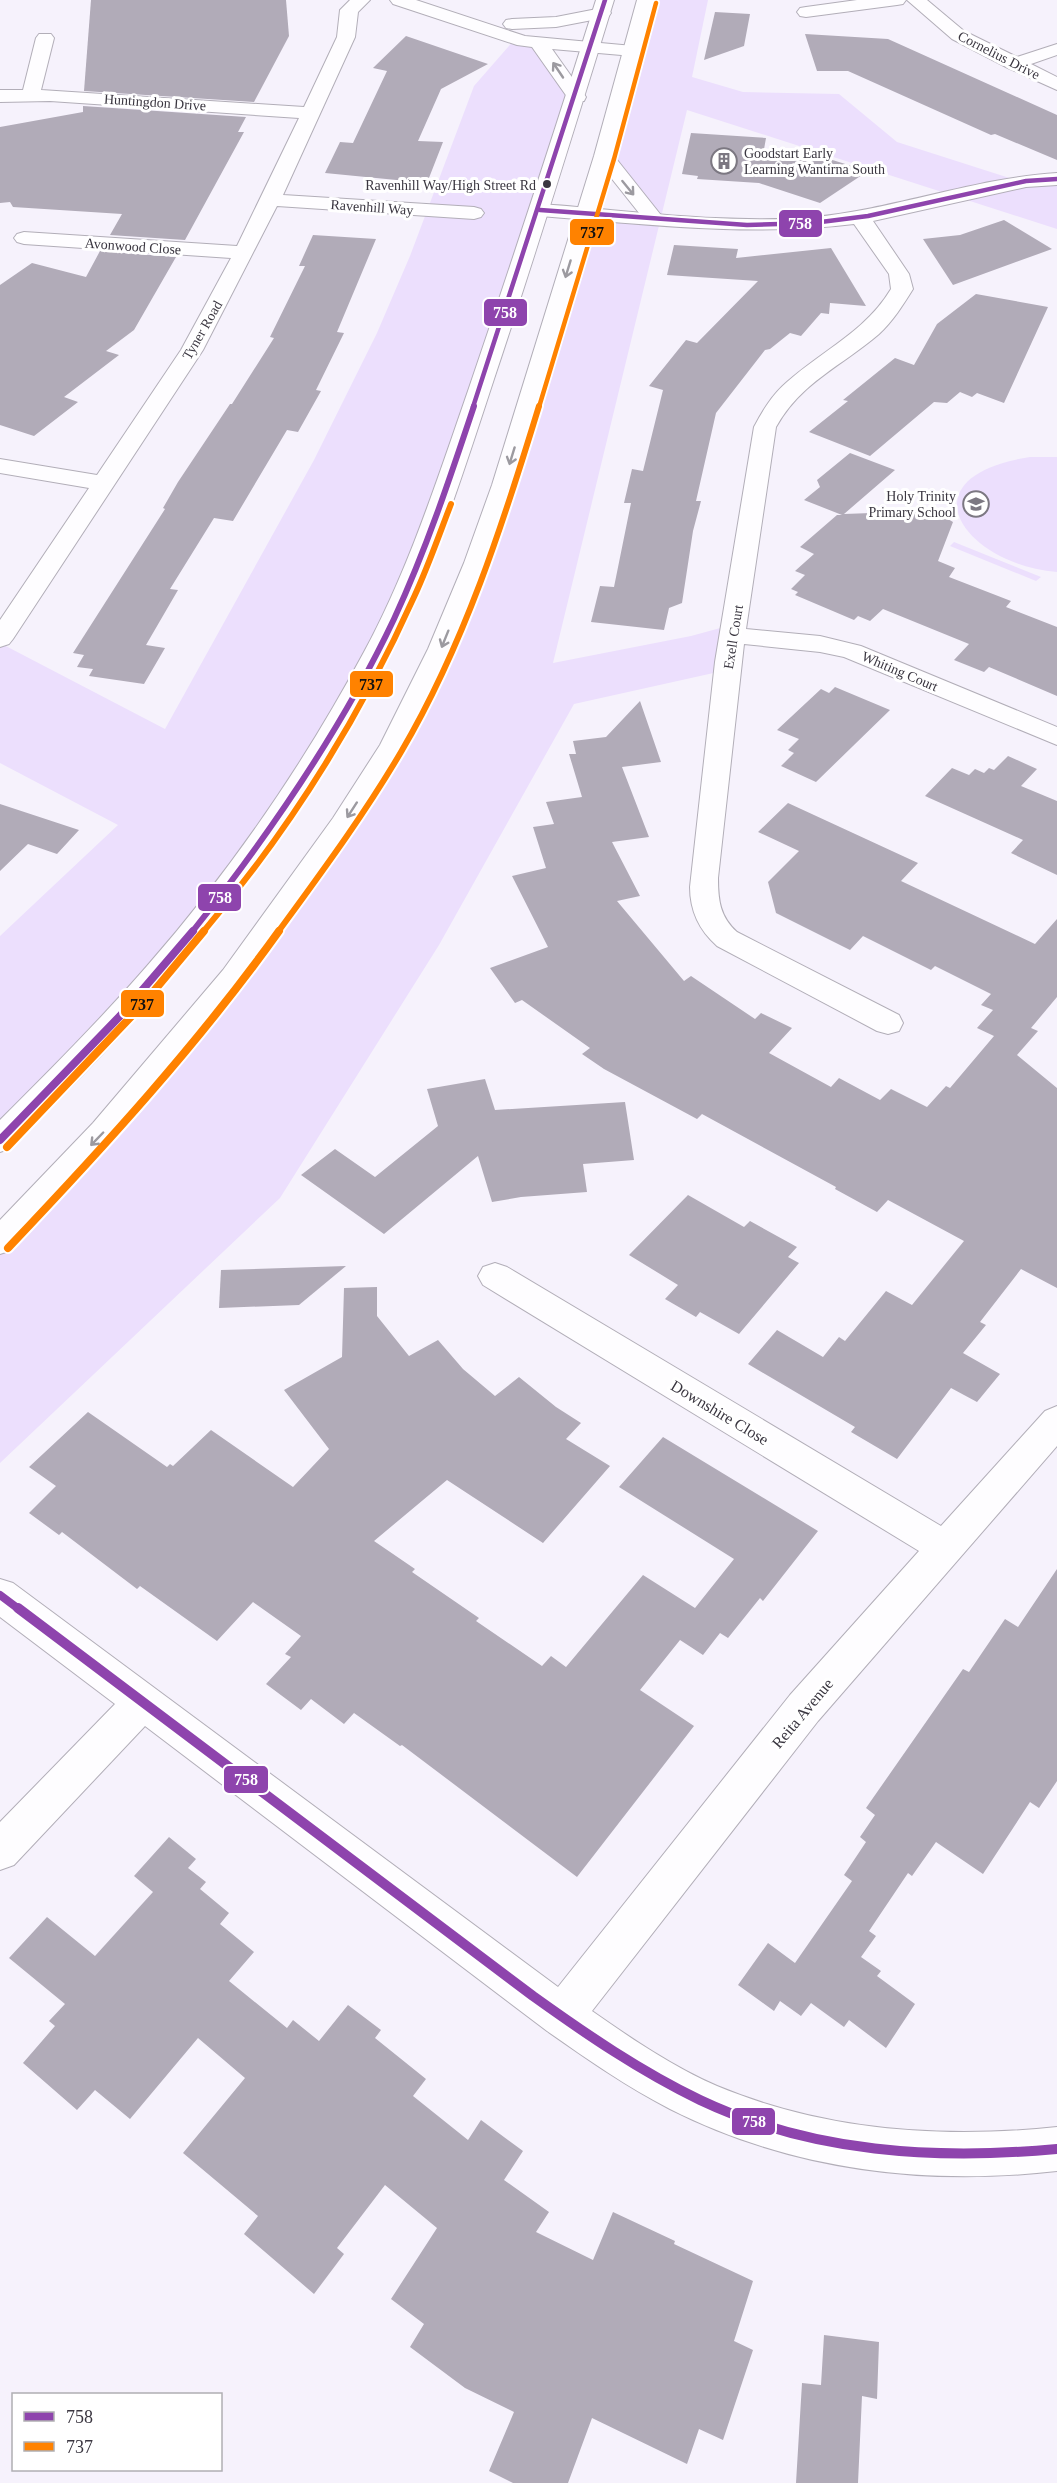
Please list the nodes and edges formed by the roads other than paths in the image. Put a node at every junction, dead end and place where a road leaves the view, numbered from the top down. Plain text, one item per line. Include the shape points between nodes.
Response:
1 (361, 0) edge
2 (399, 0) edge
3 (646, 0) edge
4 (897, 0) edge
5 (916, 0) edge
6 (604, 7) edge
7 (806, 12) dead end
8 (471, 24) junction
9 (494, 32) junction
10 (45, 38) dead end
11 (593, 43) junction
12 (539, 44) junction
13 (634, 45) junction
14 (1057, 49) edge
15 (1014, 64) junction
16 (1057, 84) edge
17 (32, 94) junction
18 (0, 96) edge
19 (577, 97) junction
20 (310, 113) junction
21 (604, 156) junction
22 (1057, 179) edge
23 (270, 200) junction
24 (540, 210) junction
25 (474, 213) dead end
26 (585, 213) junction
27 (860, 217) junction
28 (654, 219) junction
29 (24, 238) dead end
30 (242, 253) junction
31 (0, 466) edge
32 (103, 483) junction
33 (734, 635) junction
34 (0, 639) edge
35 (1057, 737) edge
36 (888, 1023) dead end
37 (0, 1140) edge
38 (0, 1240) edge
39 (495, 1276) dead end
40 (1057, 1421) edge
41 (944, 1547) junction
42 (0, 1595) edge
43 (142, 1702) junction
44 (0, 1851) edge
45 (562, 2016) junction
46 (1057, 2149) edge

1 - 20 street, Tyner Road via 350,10 346,37
2 - 8 street
3 - 13 street
4 - 7 street
5 - 15 street, Cornelius Drive via 958,35
6 - 8 street via 556,22
6 - 11 street
8 - 9 street
9 - 11 street
9 - 12 street
10 - 17 street
11 - 12 street
11 - 13 street
11 - 19 street
19 -> 12 street
13 - 21 street
14 - 15 street
15 - 16 street, Cornelius Drive
17 - 18 street, Huntingdon Drive
17 - 20 street, Huntingdon Drive
19 - 24 street
20 - 23 street, Tyner Road
21 - 26 street
21 -> 28 street
22 - 27 street via 1026,181
23 - 25 street, Ravenhill Way
23 - 30 street, Tyner Road
24 - 26 street
24 - 37 street via 417,568 349,703 305,778 213,906 92,1047
26 - 28 street
26 -> 38 street via 504,485 476,563 441,649 393,745 343,824 233,977 104,1131
27 - 28 street via 770,225
27 - 33 street, Exell Court via 899,274 902,289 876,324 787,393 770,413
29 - 30 street, Avonwood Close
30 - 32 street, Tyner Road via 192,350
31 - 32 street
32 - 34 street, Tyner Road
33 - 35 street, Whiting Court via 852,651
33 - 36 street, Exell Court via 704,878 704,900 710,921 716,931 740,948
39 - 41 street, Downshire Close
40 - 41 street, Reita Avenue
41 - 45 street, Reita Avenue via 790,1726
42 - 43 street
43 - 44 street
43 - 45 street
45 - 46 street via 616,2054 706,2103 811,2138 881,2152 940,2155 1010,2156

